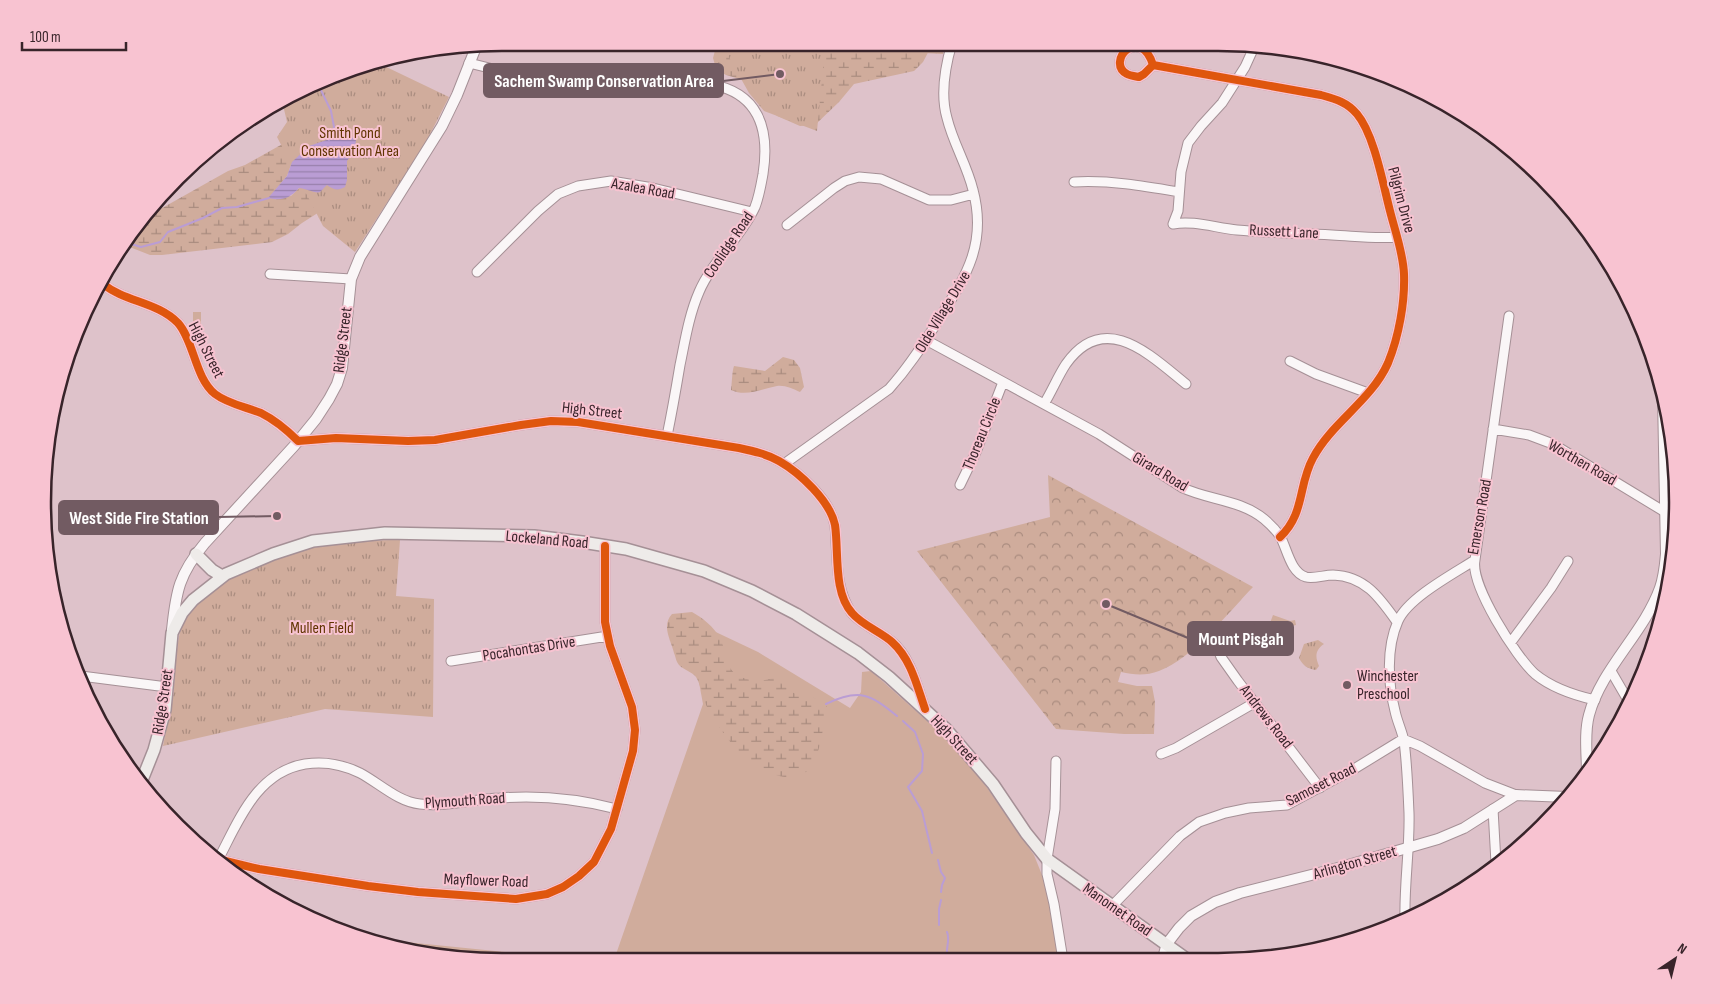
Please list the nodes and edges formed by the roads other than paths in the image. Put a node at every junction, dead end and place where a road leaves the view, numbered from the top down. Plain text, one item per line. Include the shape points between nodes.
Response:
1 (951, 51) edge
2 (474, 52) edge
3 (1252, 52) edge
4 (470, 63) junction
5 (1153, 65) dead end
6 (1236, 80) junction
7 (1074, 182) dead end
8 (1180, 192) junction
9 (974, 194) junction
10 (752, 212) junction
11 (787, 225) dead end
12 (1397, 237) junction
13 (477, 272) dead end
14 (270, 274) dead end
15 (351, 279) junction
16 (107, 287) edge
17 (1509, 316) dead end
18 (926, 340) junction
19 (1290, 361) dead end
20 (1003, 382) junction
21 (1186, 384) dead end
22 (1368, 393) junction
23 (1044, 404) junction
24 (1493, 429) junction
25 (1664, 435) edge
26 (668, 436) junction
27 (298, 441) junction
28 (784, 464) junction
29 (960, 485) dead end
30 (1665, 512) junction
31 (1280, 537) junction
32 (605, 546) junction
33 (1666, 552) edge
34 (196, 554) junction
35 (1665, 558) edge
36 (1474, 560) junction
37 (1568, 561) dead end
38 (222, 576) junction
39 (1398, 622) junction
40 (172, 633) junction
41 (608, 636) junction
42 (1511, 642) junction
43 (1216, 644) dead end
44 (450, 661) dead end
45 (1611, 671) junction
46 (87, 677) edge
47 (167, 687) junction
48 (1625, 694) edge
49 (1594, 700) junction
50 (1254, 703) junction
51 (925, 709) junction
52 (1404, 739) junction
53 (1161, 754) dead end
54 (1587, 760) edge
55 (1056, 761) dead end
56 (144, 775) edge
57 (1320, 788) junction
58 (1516, 796) junction
59 (1559, 797) edge
60 (616, 809) junction
61 (1493, 809) junction
62 (1407, 848) junction
63 (222, 855) edge
64 (1496, 857) edge
65 (1047, 859) junction
66 (230, 861) edge
67 (1112, 906) junction
68 (1405, 911) edge
69 (1166, 945) junction
70 (1062, 953) edge
71 (1164, 953) edge
72 (1178, 953) edge

1 - 9 street, Olde Village Drive via 943,97 947,119
2 - 4 street, Ridge Street
3 - 6 street
4 - 10 street, Coolidge Road via 549,80 599,83 645,79 712,84 740,95 762,124 766,140 761,186
4 - 15 street, Ridge Street via 442,126 364,249
5 - 6 street, Pilgrim Drive
6 - 8 street via 1222,103 1188,144
6 - 12 street, Pilgrim Drive via 1336,99 1357,114 1370,138
7 - 8 street via 1115,182
8 - 12 street, Russett Lane via 1173,224 1286,234
9 - 11 street via 951,200 929,200 881,179 859,177 834,188
9 - 18 street, Olde Village Drive via 978,226 970,267
10 - 13 street, Azalea Road via 611,181 578,186 558,194 538,211
10 - 26 street, Coolidge Road via 699,292 686,334
12 - 22 street, Pilgrim Drive via 1404,273 1402,305 1389,361
14 - 15 street
15 - 27 street, Ridge Street via 343,361 337,384
16 - 27 street, High Street via 161,311 176,322 207,385 217,396 263,414
17 - 24 street, Emerson Road
18 - 20 street, Girard Road
18 - 28 street, Olde Village Drive via 889,388
19 - 22 street
20 - 23 street, Girard Road
20 - 29 street, Thoreau Circle
21 - 23 street via 1133,344 1114,339 1097,341 1071,358
22 - 31 street, Pilgrim Drive via 1316,452 1296,515
23 - 31 street, Girard Road via 1099,434 1182,488 1254,512
24 - 30 street, Worthen Road via 1529,435 1553,444
24 - 36 street, Emerson Road
25 - 30 street
26 - 27 street, High Street via 551,421 435,440 336,438
26 - 28 street, High Street via 760,452
27 - 34 street, Ridge Street
28 - 51 street, High Street via 826,505 834,524 843,597 852,614 892,642 902,654 912,671
30 - 33 street
31 - 39 street, Girard Road via 1299,572 1306,576 1334,575 1360,582 1370,588
32 - 38 main road, Lockeland Road via 534,536 385,533 313,541
32 - 41 street, Mayflower Road via 605,622
32 - 51 main road, Lockeland Road via 704,571 752,591 858,652
34 - 38 main road
34 - 40 street, Ridge Street via 176,593
35 - 45 street via 1660,588 1652,606
36 - 39 street, Emerson Road via 1412,603
36 - 42 street via 1477,578 1492,615
37 - 42 street
38 - 40 main road, Lockeland Road via 193,600
39 - 52 street, Emerson Road via 1390,657 1390,687
40 - 47 main road, Ridge Street
41 - 44 street, Pocahontas Drive
41 - 60 street, Mayflower Road via 627,688 634,719 633,751
42 - 49 street via 1536,674 1557,688
43 - 50 street, Andrews Road via 1221,657
45 - 48 street
45 - 49 street
46 - 47 street
47 - 56 main road, Ridge Street via 165,710
49 - 54 street via 1587,727
50 - 53 street
50 - 57 street, Andrews Road
51 - 65 main road, High Street via 993,784
52 - 57 street, Samoset Road
52 - 58 street
52 - 62 street, Emerson Road via 1409,816
55 - 65 street via 1055,809
57 - 67 street, Samoset Road via 1287,805 1249,808 1199,822 1180,836
58 - 59 street
58 - 61 street, Arlington Street
60 - 63 street, Plymouth Road via 550,798 420,804 337,764 317,762 279,772 264,784 253,797
60 - 66 street, Mayflower Road via 612,829 594,862 563,888 533,897 516,899 418,892 276,872
61 - 62 street, Arlington Street via 1464,828
61 - 64 street
62 - 68 street, Emerson Road
62 - 69 street, Arlington Street via 1215,902 1191,916
65 - 67 main road, Manomet Road
65 - 70 street
67 - 69 main road, Manomet Road
69 - 71 street, Arlington Street
69 - 72 main road, Manomet Road

